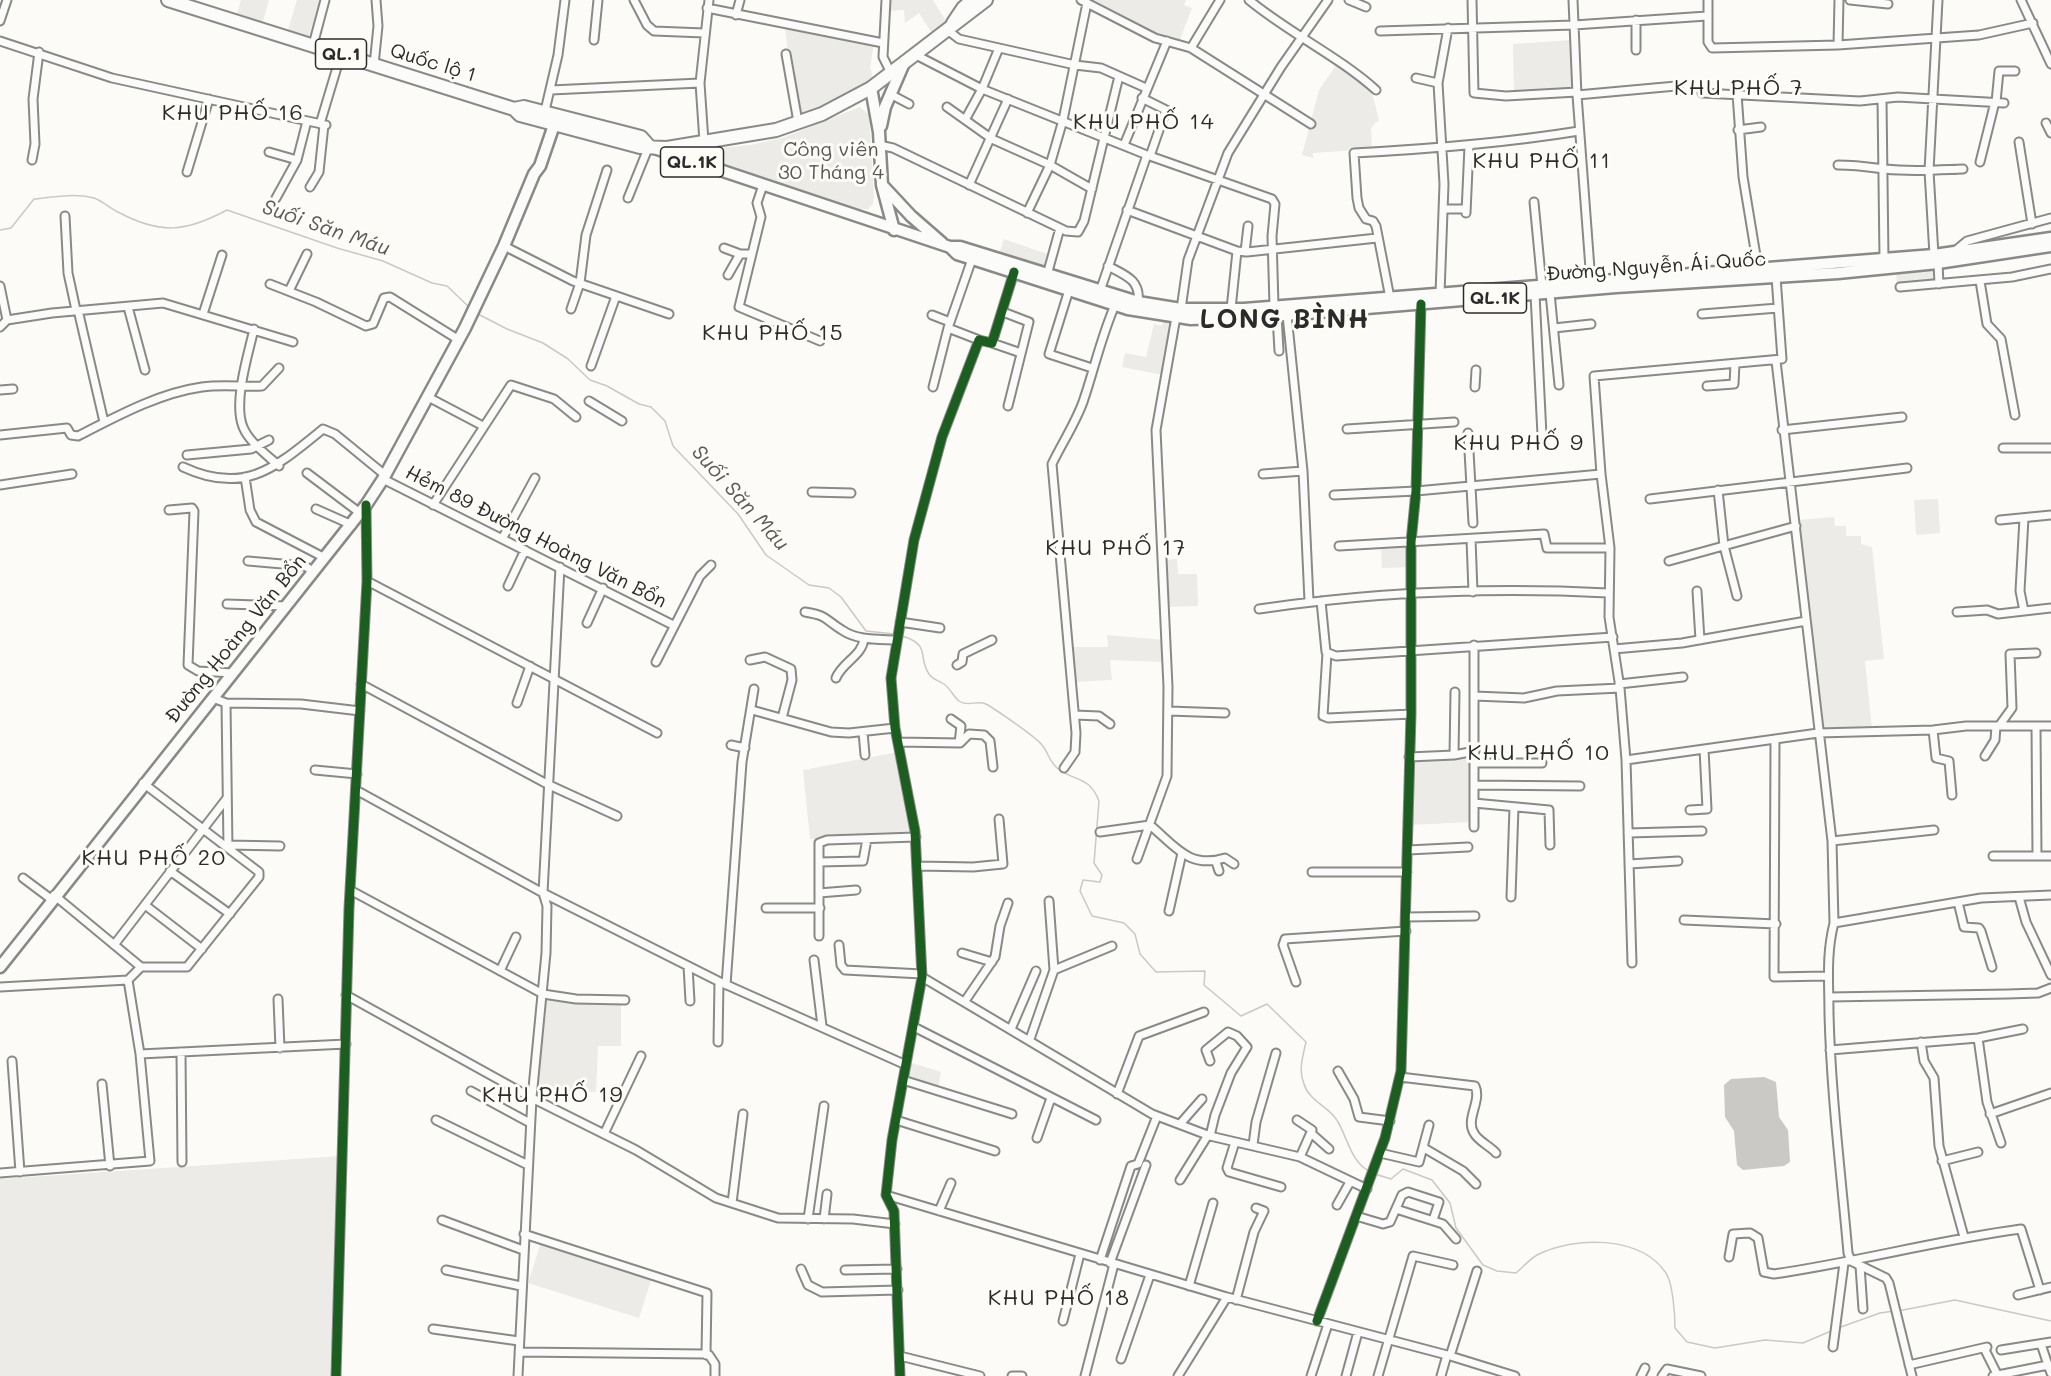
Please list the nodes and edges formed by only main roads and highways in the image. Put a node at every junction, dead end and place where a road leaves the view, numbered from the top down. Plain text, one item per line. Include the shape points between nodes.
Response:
1 (168, 0) edge
2 (972, 0) edge
3 (986, 0) edge
4 (950, 27) junction
5 (904, 63) junction
6 (871, 88) junction
7 (550, 119) junction
8 (879, 132) junction
9 (709, 141) junction
10 (649, 146) junction
11 (704, 166) junction
12 (882, 185) junction
13 (894, 230) junction
14 (2051, 238) edge
15 (947, 246) junction
16 (2051, 246) edge
17 (1936, 259) junction
18 (1776, 272) junction
19 (1542, 291) junction
20 (1281, 311) junction
21 (1179, 313) junction
22 (0, 967) edge

1 - 7 highway, Quốc lộ 1 / QL.1 via 514,109 524,107
2 - 4 highway, QL.1
3 - 4 highway, QL.1
4 - 5 highway, QL.1
5 - 6 highway, QL.1
5 - 8 main road
6 - 8 main road
6 - 9 highway, QL.1 via 798,123
7 - 10 highway, Quốc lộ 1 / QL.1 via 641,137
7 - 22 main road, Đường Hoàng Văn Bổn via 540,166 504,246 459,340 384,477 351,525
8 - 12 main road
9 - 10 highway, QL.1 via 667,148
9 - 11 main road
10 - 11 main road, QL.1K
11 - 13 main road, Đường Nguyễn Ái Quốc / QL.1K
12 - 13 main road
12 - 15 main road, QL.1K
13 - 15 main road, Đường Nguyễn Ái Quốc / QL.1K
14 - 17 main road, Đường Nguyễn Ái Quốc / QL.1K
15 - 21 main road, Đường Nguyễn Ái Quốc / QL.1K
15 - 21 main road, Đường Nguyễn Ái Quốc / QL.1K via 957,254 1115,305
16 - 17 main road, Đường Nguyễn Ái Quốc / QL.1K
17 - 18 main road, Đường Nguyễn Ái Quốc / QL.1K
17 - 18 main road, Đường Nguyễn Ái Quốc / QL.1K via 1884,259
18 - 19 main road, Đường Nguyễn Ái Quốc / QL.1K
18 - 19 main road, Đường Nguyễn Ái Quốc / QL.1K via 1758,268 1591,282
19 - 20 main road, Đường Nguyễn Ái Quốc / QL.1K via 1421,304
19 - 20 main road, Đường Nguyễn Ái Quốc / QL.1K via 1440,294
20 - 21 main road, Đường Nguyễn Ái Quốc / QL.1K
20 - 21 main road, Đường Nguyễn Ái Quốc / QL.1K

